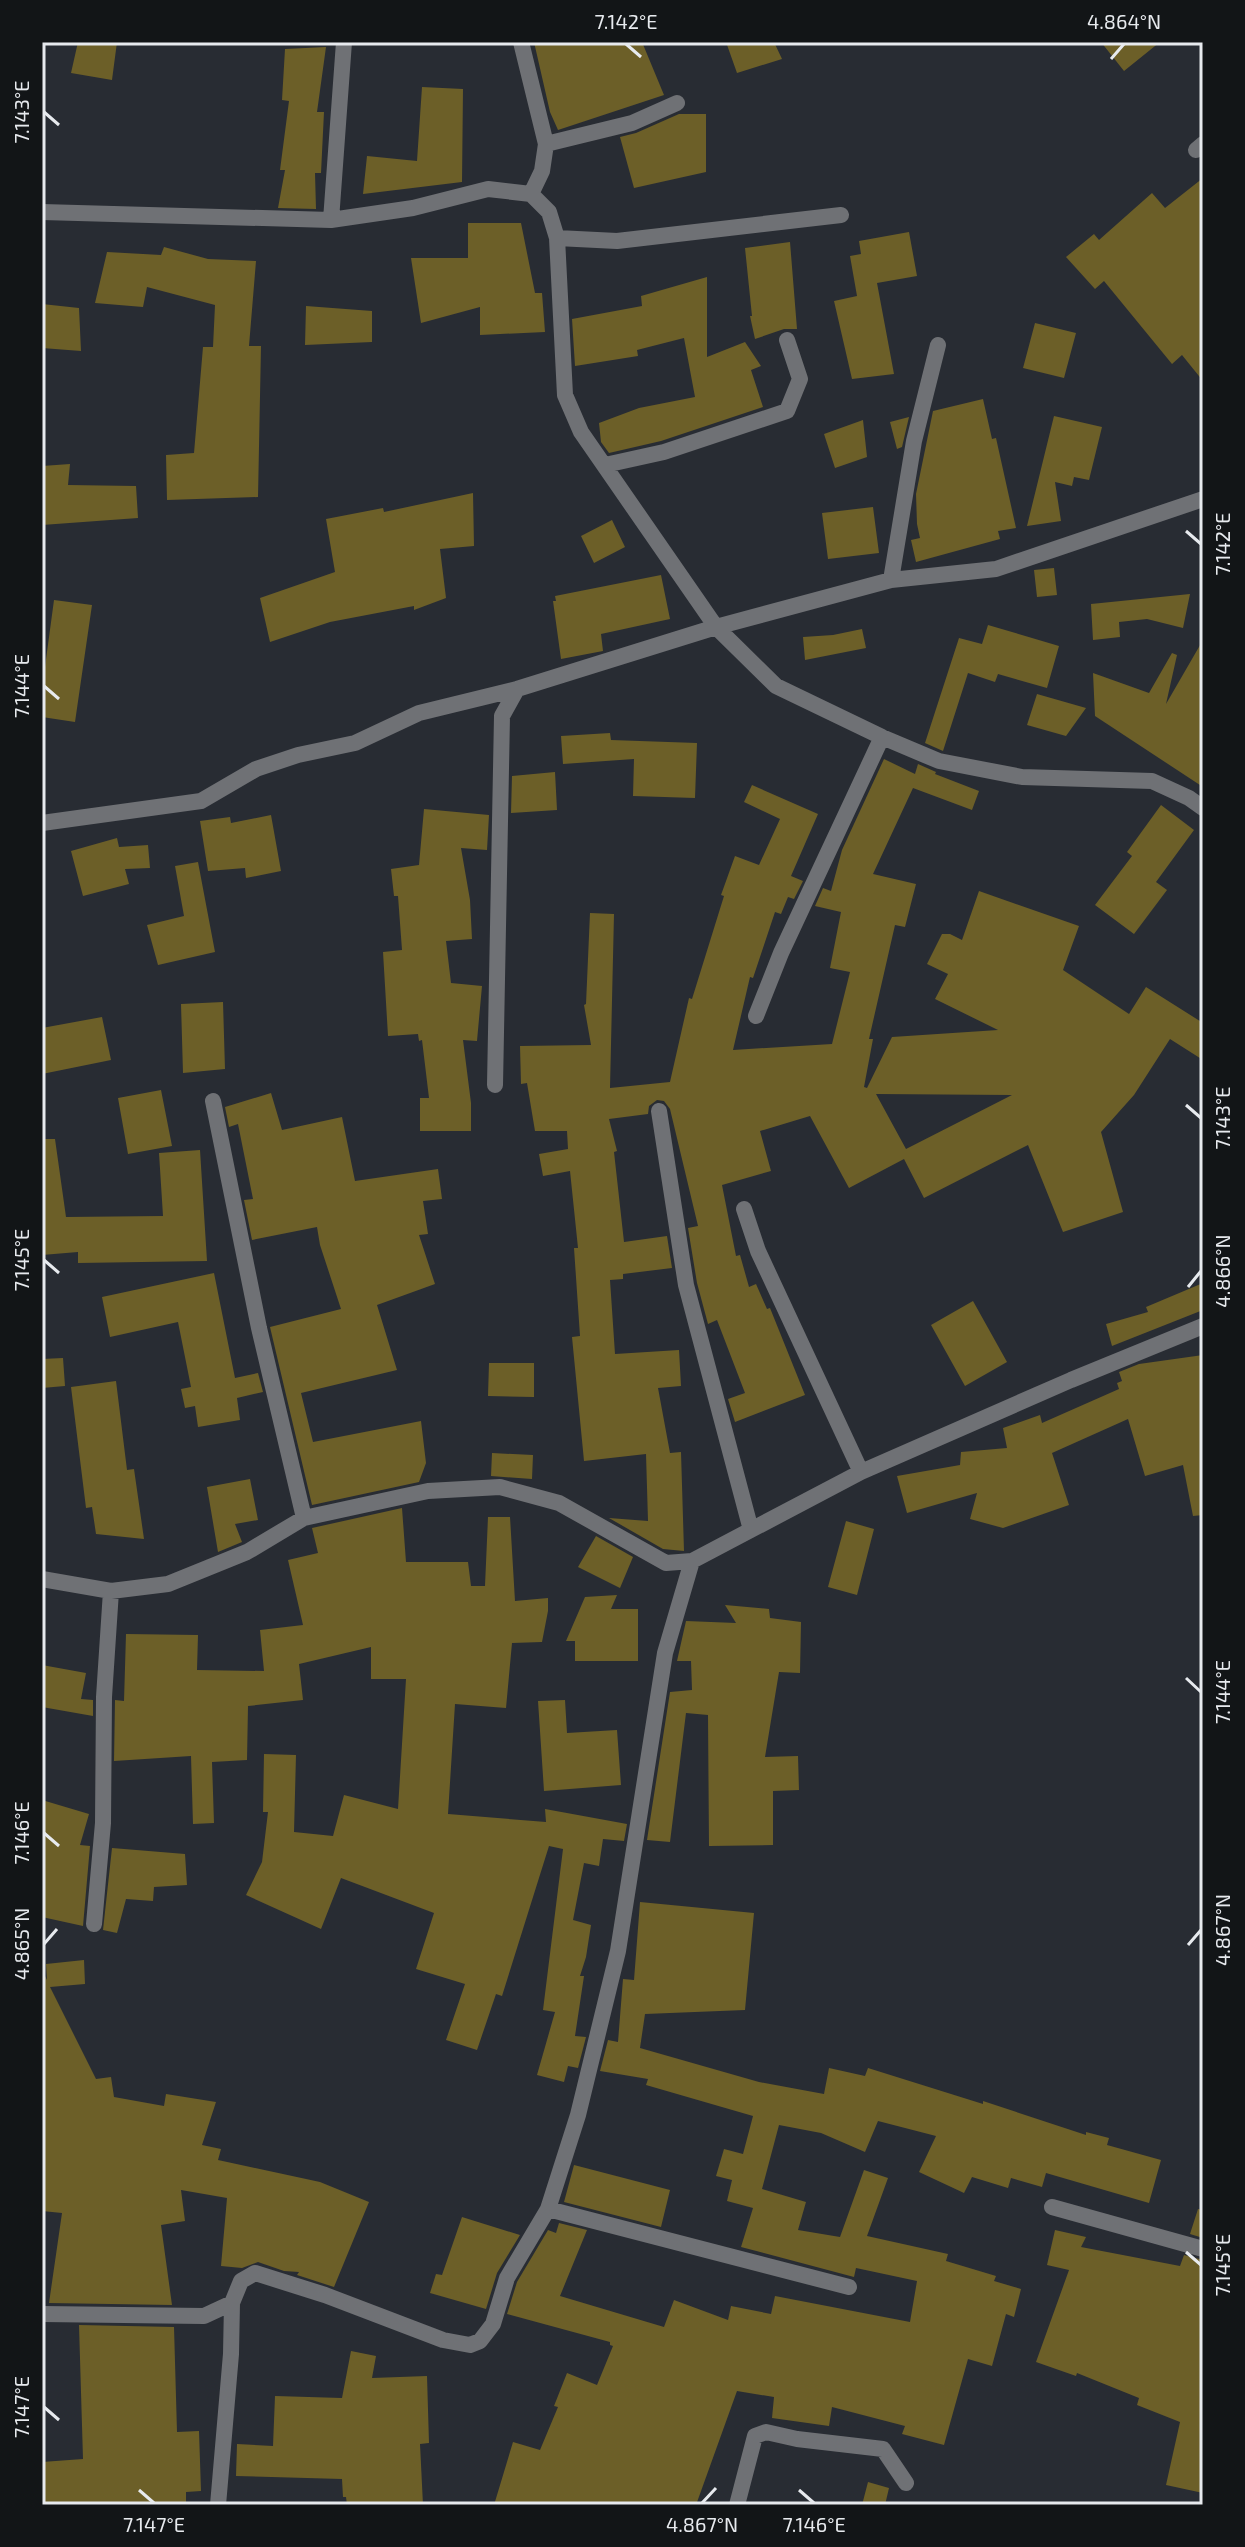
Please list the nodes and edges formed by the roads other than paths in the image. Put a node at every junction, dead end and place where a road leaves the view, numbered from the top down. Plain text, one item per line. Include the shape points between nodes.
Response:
1 (344, 42) edge
2 (521, 42) edge
3 (677, 103) dead end
4 (546, 144) junction
5 (531, 194) junction
6 (42, 212) edge
7 (841, 215) dead end
8 (331, 220) junction
9 (557, 238) junction
10 (787, 340) dead end
11 (938, 345) dead end
12 (605, 465) junction
13 (1203, 499) edge
14 (891, 580) junction
15 (716, 627) junction
16 (517, 689) junction
17 (882, 737) junction
18 (1203, 808) edge
19 (42, 823) edge
20 (756, 1016) dead end
21 (495, 1085) dead end
22 (213, 1101) dead end
23 (659, 1111) dead end
24 (744, 1209) dead end
25 (1203, 1326) edge
26 (861, 1472) junction
27 (304, 1518) junction
28 (751, 1530) junction
29 (692, 1561) junction
30 (42, 1579) edge
31 (111, 1591) junction
32 (94, 1924) dead end
33 (1052, 2207) dead end
34 (548, 2209) junction
35 (1203, 2249) edge
36 (849, 2287) dead end
37 (232, 2303) junction
38 (42, 2314) edge
39 (906, 2483) dead end
40 (218, 2505) edge
41 (737, 2505) edge

1 - 8 street
2 - 4 street
3 - 4 street via 632,123
4 - 5 street
5 - 8 street via 488,189 413,208
5 - 9 street via 549,212
6 - 8 street
7 - 9 street via 617,241
9 - 12 street via 565,395 581,432
10 - 12 street via 800,379 787,411 664,452
11 - 14 street via 914,441
12 - 15 street
13 - 14 street via 996,569
14 - 15 street
15 - 16 street
15 - 17 street via 776,686
16 - 19 street via 419,713 355,743 256,769 201,801
16 - 21 street via 502,716
17 - 18 street via 939,761 1022,777 1152,781
17 - 20 street
22 - 27 street
23 - 28 street via 686,1285
24 - 26 street via 758,1251
25 - 26 street
26 - 28 street
27 - 29 street via 428,1491 500,1487 559,1503 666,1563
27 - 31 street via 247,1552 168,1584
28 - 29 street
29 - 34 street via 665,1653 611,1981
30 - 31 street
31 - 32 street
33 - 35 street
34 - 36 street
34 - 37 street via 507,2278 493,2324 470,2345 255,2273 241,2281
37 - 38 street via 204,2316
37 - 40 street
39 - 41 street via 883,2449 766,2432 755,2436

